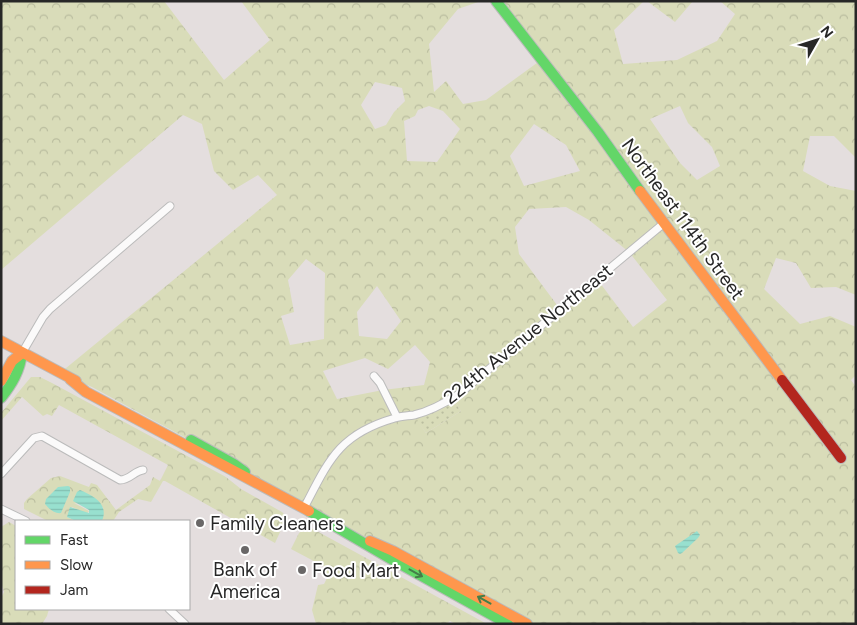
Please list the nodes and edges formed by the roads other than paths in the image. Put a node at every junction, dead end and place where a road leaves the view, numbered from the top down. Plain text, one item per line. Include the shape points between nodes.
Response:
1 (496, 1) edge
2 (170, 206) dead end
3 (663, 224) junction
4 (1, 341) edge
5 (22, 352) junction
6 (374, 376) dead end
7 (1, 381) edge
8 (1, 398) edge
9 (397, 417) junction
10 (841, 458) dead end
11 (143, 470) dead end
12 (1, 474) edge
13 (304, 508) junction
14 (1, 509) edge
15 (24, 520) edge
16 (344, 530) junction
17 (170, 610) edge
18 (185, 624) edge
19 (508, 624) edge
20 (527, 624) edge

1 - 3 main road, Northeast 114th Street via 598,132
2 - 5 street via 50,309
3 - 9 street, 224th Avenue Northeast via 459,394 430,410
3 - 10 main road, Northeast 114th Street
4 - 5 main road
5 - 7 main road via 12,361
5 - 8 main road via 21,366
5 - 13 main road via 70,379 86,392
6 - 9 street
9 - 13 street, 224th Avenue Northeast via 362,432 338,449
11 - 12 street via 120,480 42,436 34,438
13 - 16 main road
14 - 15 street
16 -> 19 main road via 390,560
20 -> 16 main road via 393,550
17 - 18 street

